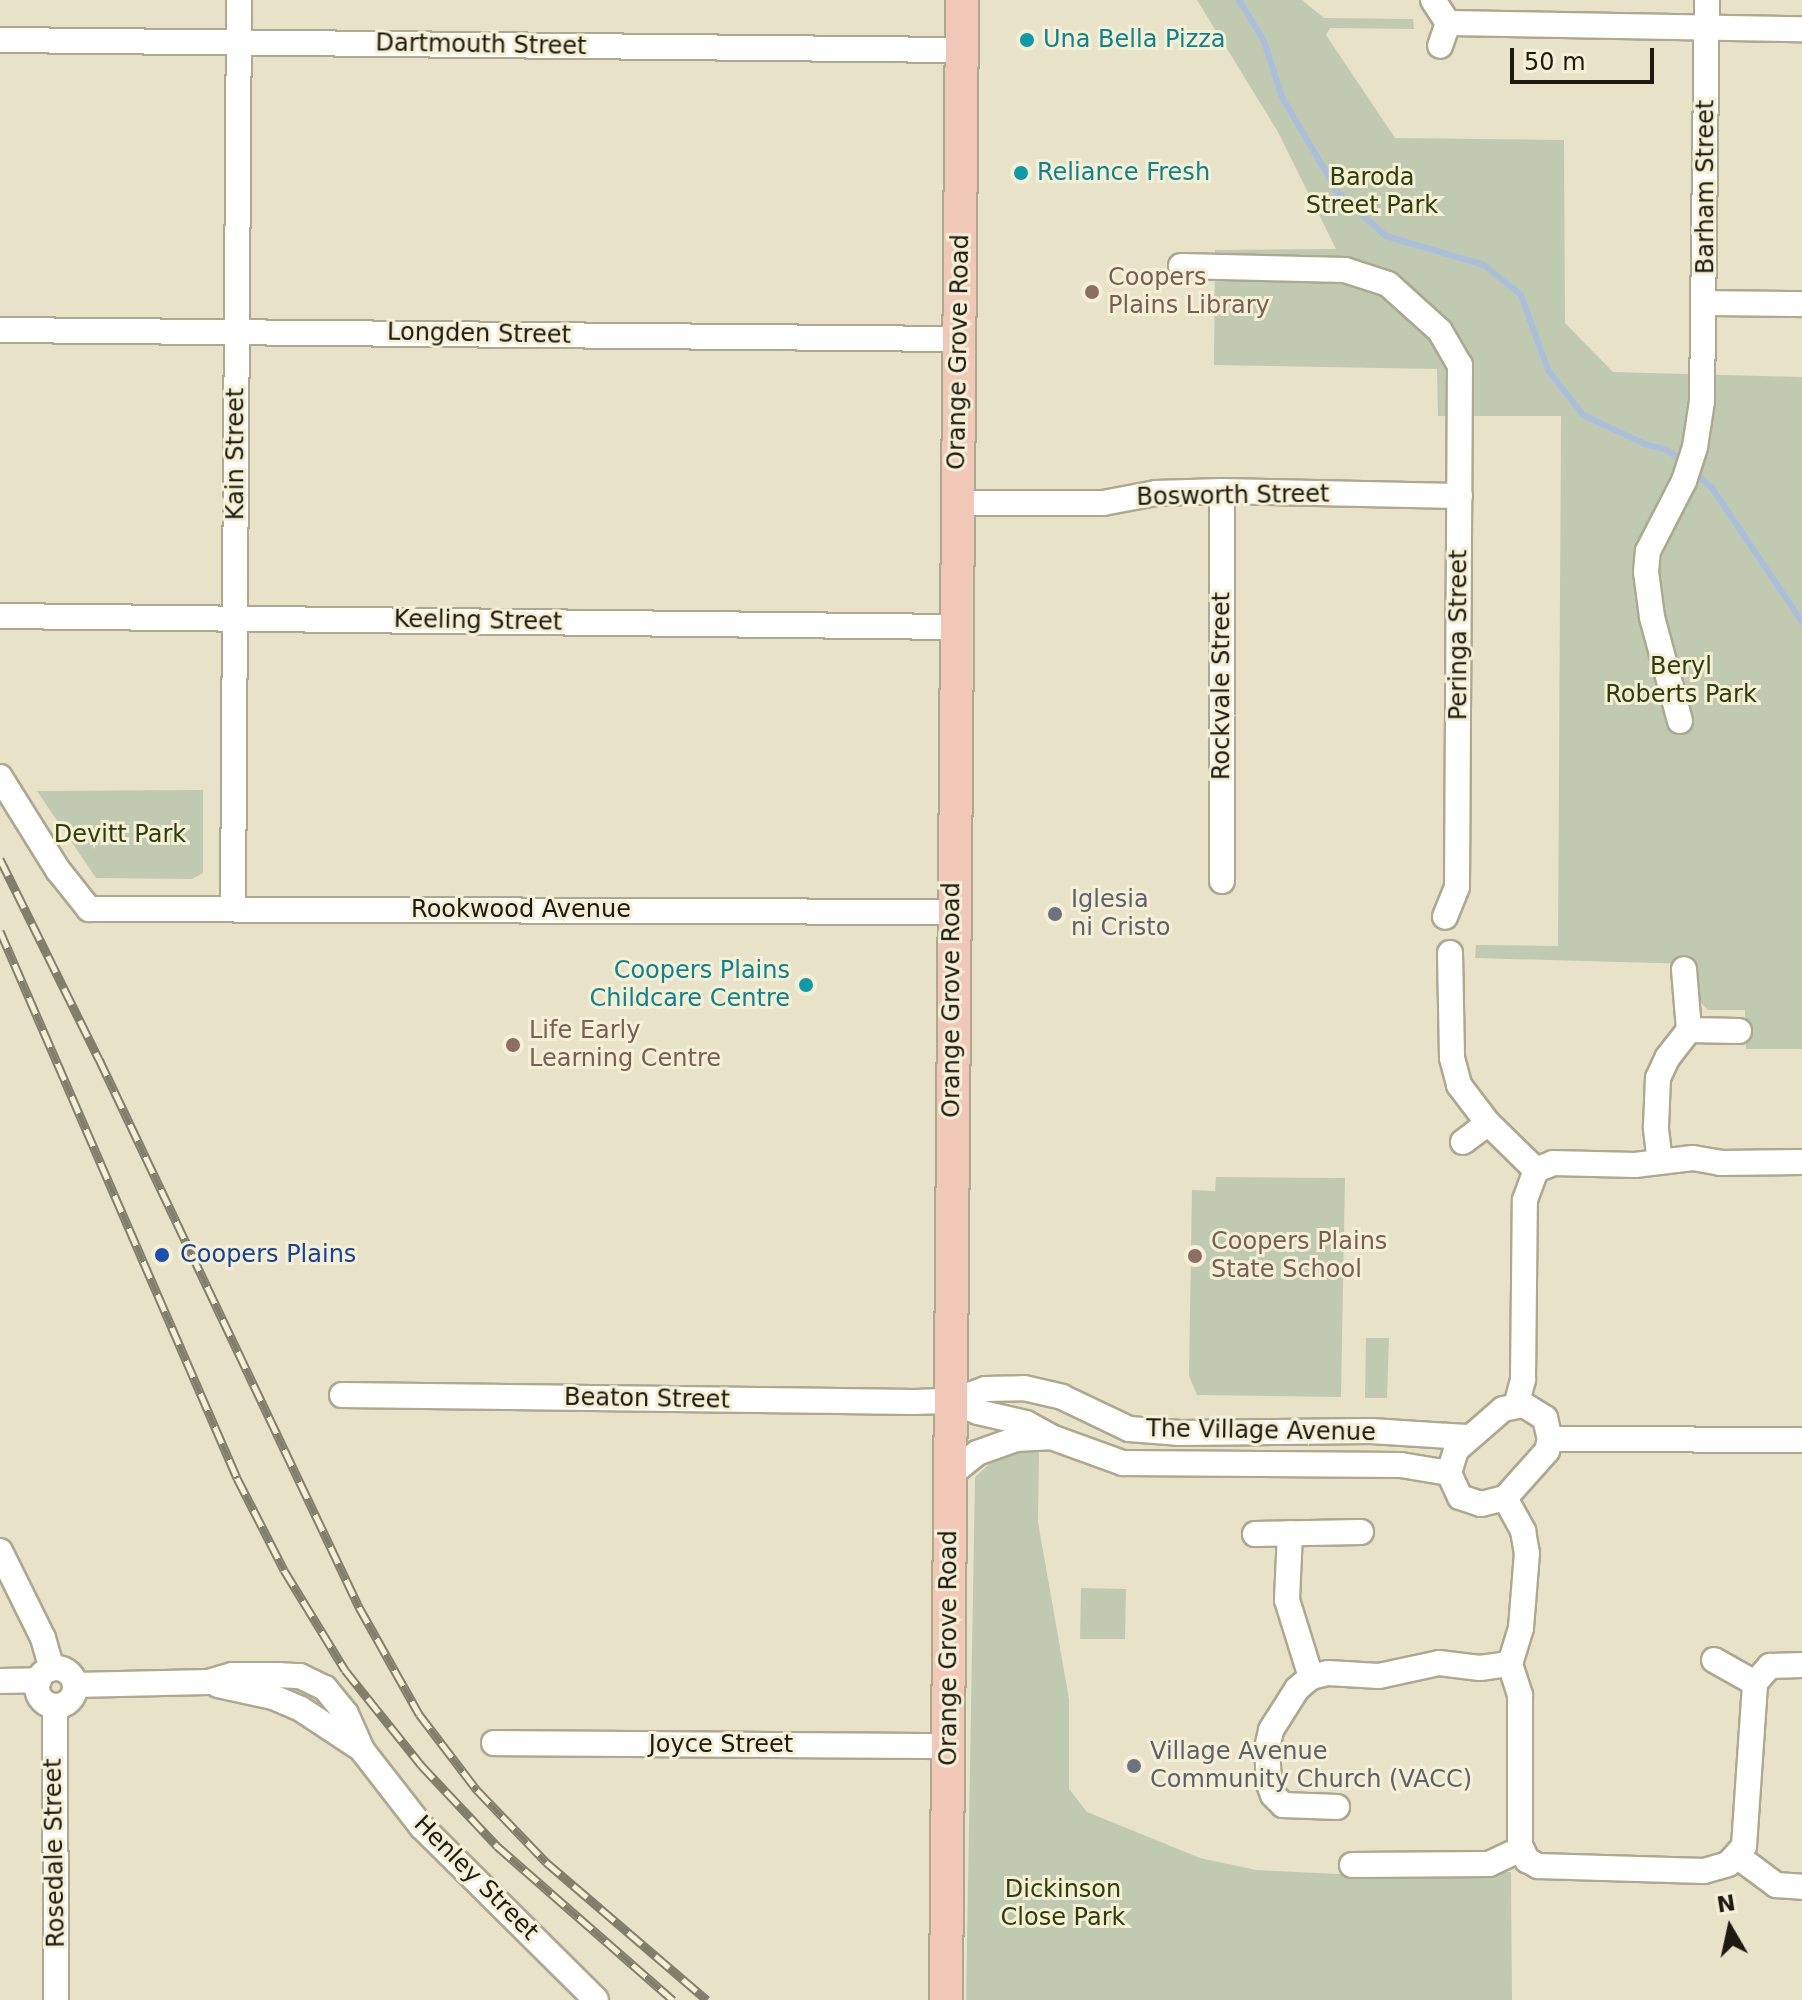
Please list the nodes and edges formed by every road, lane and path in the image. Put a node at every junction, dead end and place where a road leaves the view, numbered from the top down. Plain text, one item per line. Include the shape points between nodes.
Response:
1 (239, 0) edge
2 (962, 0) edge
3 (1433, 0) edge
4 (1707, 0) edge
5 (1707, 27) junction
6 (1802, 29) edge
7 (0, 40) edge
8 (239, 43) junction
9 (962, 50) junction
10 (1181, 266) dead end
11 (1705, 303) junction
12 (1802, 304) edge
13 (0, 330) edge
14 (237, 331) junction
15 (959, 339) junction
16 (1222, 491) junction
17 (1460, 496) junction
18 (957, 503) junction
19 (0, 616) edge
20 (235, 618) junction
21 (956, 627) junction
22 (1680, 721) dead end
23 (0, 777) edge
24 (1222, 881) dead end
25 (233, 908) junction
26 (952, 912) junction
27 (1445, 917) dead end
28 (1450, 953) dead end
29 (1684, 969) dead end
30 (1689, 1030) junction
31 (1739, 1031) dead end
32 (1488, 1123) junction
33 (1463, 1142) dead end
34 (1660, 1162) junction
35 (1802, 1162) edge
36 (1536, 1170) junction
37 (342, 1395) dead end
38 (951, 1401) junction
39 (1516, 1406) junction
40 (1051, 1437) junction
41 (1467, 1437) junction
42 (1550, 1439) junction
43 (1802, 1440) edge
44 (1449, 1473) junction
45 (950, 1475) junction
46 (1505, 1498) junction
47 (1361, 1532) dead end
48 (1290, 1533) junction
49 (1255, 1534) dead end
50 (0, 1551) edge
51 (1714, 1660) dead end
52 (1510, 1664) junction
53 (1802, 1665) edge
54 (46, 1674) junction
55 (1311, 1677) junction
56 (0, 1681) edge
57 (1755, 1683) junction
58 (75, 1685) junction
59 (55, 1706) junction
60 (494, 1743) dead end
61 (948, 1746) junction
62 (1337, 1807) dead end
63 (1521, 1849) junction
64 (1737, 1856) junction
65 (1352, 1865) dead end
66 (1802, 1887) edge
67 (56, 2000) edge
68 (596, 2000) edge
69 (946, 2000) edge

1 - 8 street, Kain Street
2 - 9 main road, Orange Grove Road
3 - 5 street via 1444,34
4 - 5 street, Barham Street
5 - 6 street
5 - 11 street, Barham Street
7 - 8 street, Dartmouth Street
8 - 9 street, Dartmouth Street
8 - 14 street, Kain Street
9 - 15 main road, Orange Grove Road
10 - 17 street, Peringa Street via 1345,270 1388,284 1440,331 1460,365
11 - 12 street
11 - 22 street, Barham Street via 1695,447 1648,551 1646,572 1652,617
13 - 14 street, Longden Street
14 - 15 street, Longden Street
14 - 20 street, Kain Street
15 - 18 main road, Orange Grove Road
16 - 17 street, Bosworth Street
16 - 18 street, Bosworth Street via 1156,493 1103,503
16 - 24 street, Rockvale Street
17 - 27 street, Peringa Street via 1457,887
18 - 21 main road, Orange Grove Road
19 - 20 street, Keeling Street
20 - 21 street, Keeling Street
20 - 25 street, Kain Street
21 - 26 main road, Orange Grove Road
23 - 25 street, Rookwood Avenue via 89,909
25 - 26 street, Rookwood Avenue
26 - 38 main road, Orange Grove Road
28 - 32 street via 1452,1058 1459,1085
29 - 30 street
30 - 31 street
30 - 34 street via 1658,1078
32 - 33 street
32 - 36 street
34 - 35 street
34 - 36 street via 1553,1163
36 - 39 street via 1525,1200 1523,1379
37 - 38 street, Beaton Street
38 - 40 street, The Village Avenue via 1026,1423
38 - 41 street, The Village Avenue via 985,1389 1024,1388 1062,1397 1129,1429 1154,1432 1371,1431
38 - 45 main road, Orange Grove Road
39 - 41 street via 1503,1409
39 - 42 street via 1542,1413
40 - 44 street, The Village Avenue via 1123,1463 1401,1465
40 - 45 street via 1016,1439 977,1453
41 - 44 street via 1456,1450
42 - 43 street
42 - 46 street via 1547,1451
44 - 46 street via 1453,1487 1466,1500 1481,1504
45 - 61 main road, Orange Grove Road
46 - 52 street via 1523,1531 1527,1553 1521,1628
47 - 48 street
48 - 49 street
48 - 55 street via 1287,1600
50 - 54 street via 43,1638
51 - 57 street
52 - 55 street via 1480,1668 1439,1663 1379,1676
52 - 63 street via 1520,1695
53 - 57 street via 1770,1666
54 - 56 street
54 - 58 street via 65,1670
54 - 59 street via 40,1696
55 - 62 street via 1271,1730 1269,1784 1283,1805
57 - 64 street via 1746,1831
58 - 59 street via 70,1700
58 - 68 street, Henley Street via 208,1682 232,1675 308,1679 332,1695 362,1750 422,1827
59 - 67 street, Rosedale Street
60 - 61 street, Joyce Street
61 - 69 main road, Orange Grove Road
63 - 64 street via 1538,1866 1568,1867 1704,1871
63 - 65 street via 1489,1864
64 - 66 street via 1776,1885

